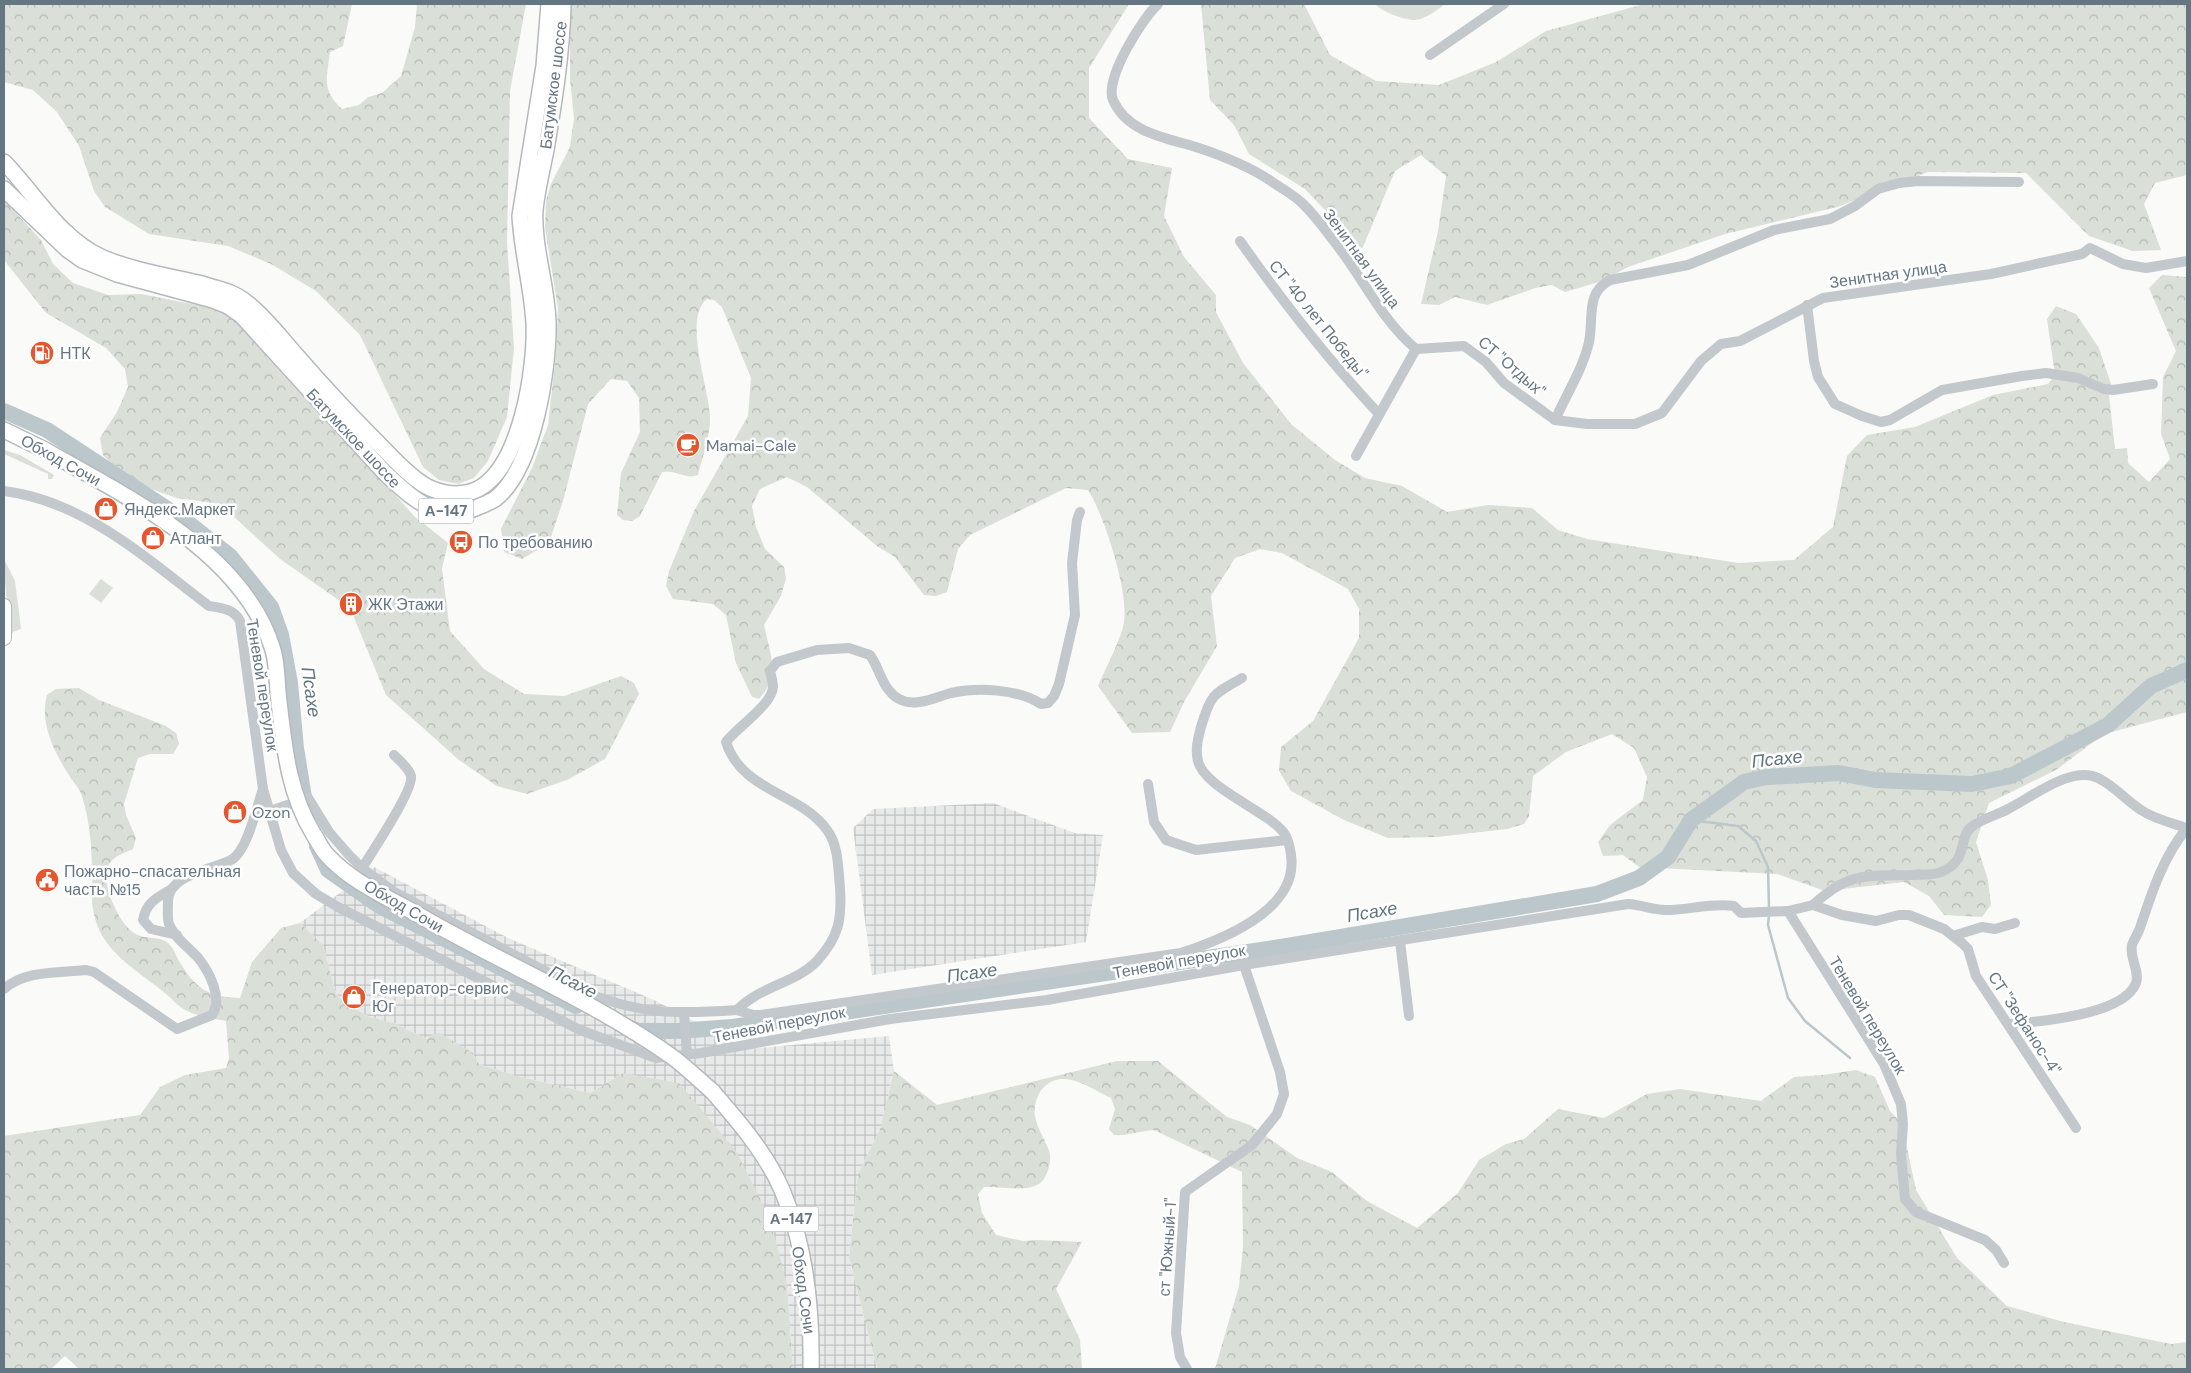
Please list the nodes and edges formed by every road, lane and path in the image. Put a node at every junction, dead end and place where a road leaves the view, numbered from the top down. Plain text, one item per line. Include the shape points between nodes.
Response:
1 (549, 4) edge
2 (562, 4) edge
3 (1158, 4) edge
4 (1504, 4) edge
5 (1430, 56) dead end
6 (4, 162) edge
7 (4, 171) edge
8 (2019, 182) dead end
9 (4, 190) edge
10 (58, 224) junction
11 (1240, 241) dead end
12 (2187, 261) edge
13 (1806, 306) junction
14 (1416, 348) junction
15 (2153, 384) dead end
16 (1379, 414) junction
17 (1554, 420) junction
18 (4, 430) edge
19 (4, 439) edge
20 (45, 450) junction
21 (1356, 456) dead end
22 (4, 491) edge
23 (1080, 512) dead end
24 (4, 606) edge
25 (4, 638) edge
26 (1242, 678) dead end
27 (394, 754) dead end
28 (1148, 784) dead end
29 (264, 789) junction
30 (270, 811) junction
31 (2187, 828) edge
32 (1287, 840) junction
33 (362, 868) junction
34 (170, 890) junction
35 (1813, 905) junction
36 (1784, 911) junction
37 (2015, 923) dead end
38 (177, 935) junction
39 (1953, 936) junction
40 (1400, 941) junction
41 (1244, 965) junction
42 (4, 989) edge
43 (737, 1010) junction
44 (684, 1014) junction
45 (1409, 1016) dead end
46 (2009, 1024) junction
47 (687, 1055) junction
48 (2076, 1128) dead end
49 (2004, 1263) dead end
50 (811, 1369) edge
51 (1187, 1369) edge

1 - 10 highway, Батумское шоссе / А-147 via 544,66 520,216 534,324 532,356 520,419 507,455 488,482 478,489 457,494 442,492 418,481 346,412 268,322 246,302 222,290 103,258 72,238
2 - 9 highway, Батумское шоссе / А-147 via 553,103 535,208 548,322 541,396 532,434 514,474 495,499 468,511 435,510 405,491 372,460 252,324 234,310 212,300 117,274 82,260
3 - 14 street, Зенитная улица via 1128,48 1112,79 1113,100 1126,119 1156,137 1230,160 1270,180 1302,203 1346,257 1375,304 1402,337
4 - 5 street
6 - 10 highway, А-147
7 - 10 main road, Батумское шоссе / А-147
8 - 17 street via 1899,183 1878,189 1830,219 1774,230 1688,265 1610,280 1600,285 1594,297 1589,343 1582,364
11 - 16 street, СТ "40 лет Победы" via 1320,349
12 - 13 street, Зенитная улица via 2146,268 2123,264 2094,248 2082,254 1991,274 1823,298
13 - 15 street via 1818,377 1835,404 1881,422 1942,390 2022,376 2046,373 2078,378 2113,390
13 - 17 street, Зенитная улица via 1740,341 1721,344 1701,361 1662,413 1635,424
14 - 16 street
14 - 17 street, СТ "Отдых" via 1464,346 1486,362 1504,383
16 - 21 street
18 - 20 highway, Обход Сочи / А-147
19 - 20 main road
20 - 50 highway, Обход Сочи / А-147, bridge via 176,531 221,566 248,599 264,625 273,651 291,786 302,816 326,855 350,875 454,936 630,1029 672,1057 712,1090 742,1126 782,1190 805,1269
22 - 29 street, Теневой переулок via 54,504 94,521 209,606 236,614 240,621
23 - 43 street via 1072,562 1075,615 1059,684 1048,703 1041,704 1006,692 971,690 911,703 899,699 889,690 870,655 848,648 817,650 777,662 770,671 773,688 767,702 726,742 743,771 806,811 827,829 835,846 842,912 836,935 816,962 752,996
24 - 25 main road
26 - 32 street via 1213,696 1197,743 1198,763 1214,782 1270,820
27 - 33 street via 411,774 412,780 399,808
28 - 32 street via 1154,822 1166,840 1196,850
29 - 30 street, Теневой переулок
29 - 34 street, Теневой переулок via 241,853 232,860 177,883
30 - 33 street via 308,798 329,832
30 - 47 street, Теневой переулок via 281,850 293,873 316,894 580,1030 656,1058
31 - 35 street via 2141,810 2114,786 2097,777 2082,775 2058,781 1973,825 1954,865 1939,873 1845,880
31 - 46 street via 2170,852 2152,890 2132,947 2137,980 2134,987 2105,1008 2044,1021
32 - 43 street via 1292,864 1289,879 1277,899 1250,923 1218,941 1181,953 778,1013 752,1015
33 - 44 street via 394,892 584,992 636,1009
34 - 38 street via 169,924
34 - 38 street, Теневой переулок via 152,900 143,920 151,929
35 - 36 street
35 - 39 street, СТ "Зефанос-4" via 1842,915 1876,921 1899,915 1910,916 1944,929
36 - 40 street, Теневой переулок via 1741,914 1734,906 1720,904 1670,910 1628,904
36 - 49 street, Теневой переулок via 1884,1064 1901,1104 1905,1199 1916,1212 1985,1240
37 - 39 street via 1996,929 1982,927
38 - 42 street via 200,960 209,975 217,1001 212,1015 177,1029 94,972 86,970 33,975
39 - 46 street, СТ "Зефанос-4" via 1968,949 1976,976
40 - 41 street, Теневой переулок
40 - 45 street
41 - 47 street, Теневой переулок via 1047,1000 831,1028
41 - 51 street, ст "Южный-1" via 1280,1072 1284,1094 1277,1114 1252,1145 1185,1192 1176,1333 1180,1357
43 - 44 street
44 - 47 street
46 - 48 street, СТ "Зефанос-4"

